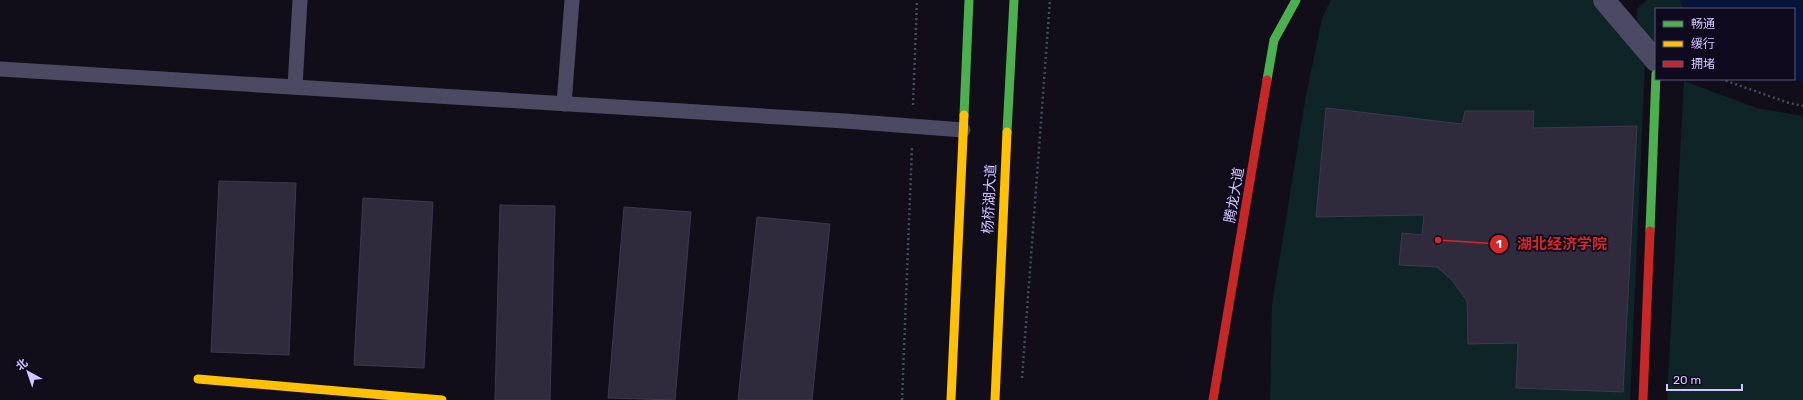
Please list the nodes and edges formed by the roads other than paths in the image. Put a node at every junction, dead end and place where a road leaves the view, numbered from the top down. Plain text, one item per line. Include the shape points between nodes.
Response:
1 (300, 0) edge
2 (572, 0) edge
3 (969, 0) edge
4 (1014, 0) edge
5 (1296, 0) edge
6 (1614, 3) edge
7 (1655, 60) edge
8 (0, 69) edge
9 (1656, 80) edge
10 (295, 87) junction
11 (564, 104) junction
12 (963, 130) junction
13 (198, 379) dead end
14 (442, 400) edge
15 (951, 400) edge
16 (994, 400) edge
17 (1213, 400) edge
18 (1644, 400) edge

1 - 10 lane
2 - 11 lane
3 - 12 street, 杨桥湖大道
4 - 16 street, 杨桥湖大道
5 - 17 street, 腾龙大道 via 1274,40
6 - 7 street
8 - 10 lane
9 - 18 street
10 - 11 lane
11 - 12 lane
12 - 15 street, 杨桥湖大道
13 - 14 street

